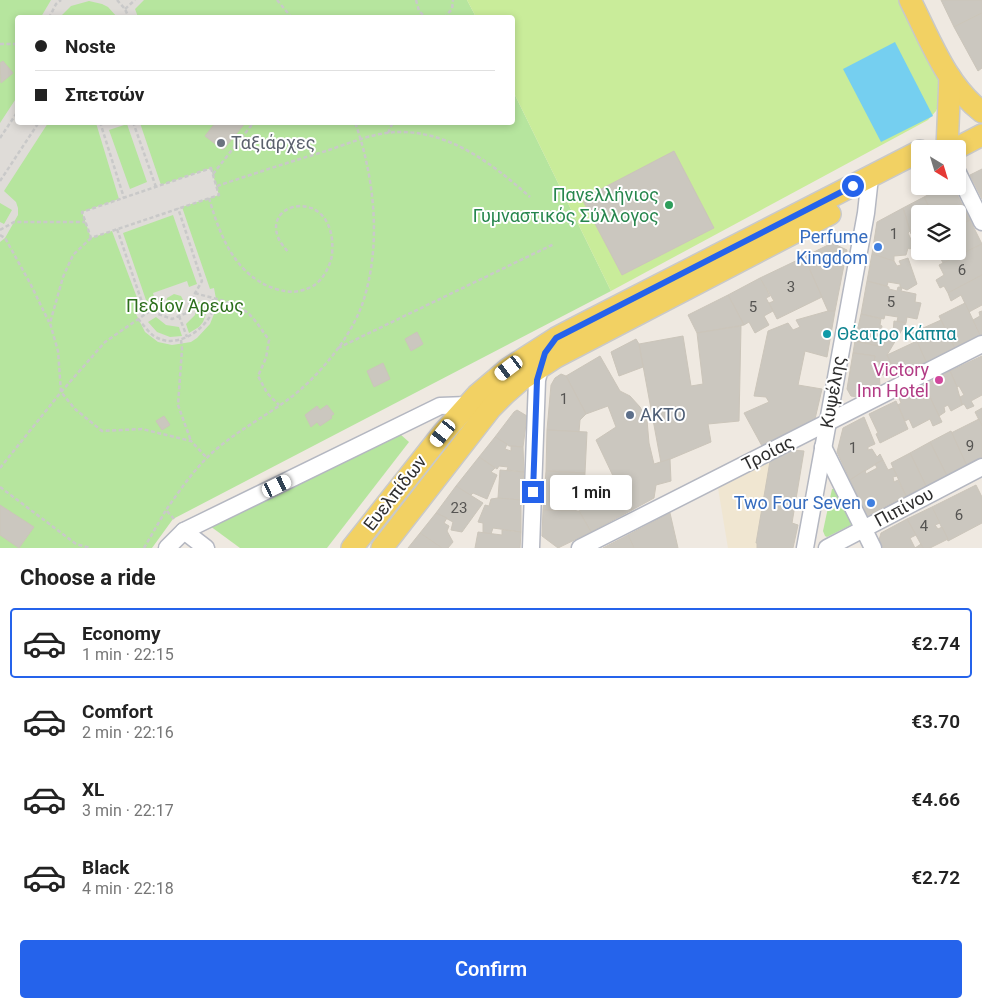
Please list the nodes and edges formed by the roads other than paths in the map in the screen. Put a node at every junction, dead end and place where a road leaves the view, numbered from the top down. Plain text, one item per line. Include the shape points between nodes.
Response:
1 (910, 0) edge
2 (950, 77) junction
3 (982, 112) edge
4 (982, 135) edge
5 (950, 140) edge
6 (966, 140) edge
7 (911, 157) edge
8 (911, 170) edge
9 (869, 186) junction
10 (966, 190) edge
11 (982, 222) edge
12 (556, 338) junction
13 (982, 344) edge
14 (540, 366) junction
15 (467, 405) junction
16 (827, 423) junction
17 (823, 447) junction
18 (427, 452) junction
19 (444, 467) junction
20 (982, 467) edge
21 (864, 529) junction
22 (184, 531) junction
23 (166, 548) edge
24 (206, 548) edge
25 (352, 548) edge
26 (382, 548) edge
27 (531, 548) edge
28 (580, 548) edge
29 (805, 548) edge
30 (827, 548) edge
31 (873, 548) edge

1 - 2 main road
2 - 3 main road via 960,92
2 - 5 main road
4 - 6 main road
7 - 9 main road
8 - 9 main road
9 - 12 main road, Ευελπίδων
9 - 14 main road, Ευελπίδων
9 - 16 street, Κυψέλης
10 - 11 street
12 - 14 street
12 - 15 main road, Ευελπίδων via 498,377
13 - 16 street, Τροίας
14 - 19 main road, Ευελπίδων via 505,394
14 - 27 street
15 - 18 main road, Ευελπίδων
15 - 22 street via 440,406
16 - 17 street, Κυψέλης
16 - 28 street, Τροίας
17 - 21 street
17 - 29 street, Κυψέλης
18 - 19 street
18 - 25 main road, Ευελπίδων
19 - 26 main road, Ευελπίδων
20 - 21 street, Πιπίνου
21 - 30 street, Πιπίνου
21 - 31 street
22 - 23 street
22 - 24 street

